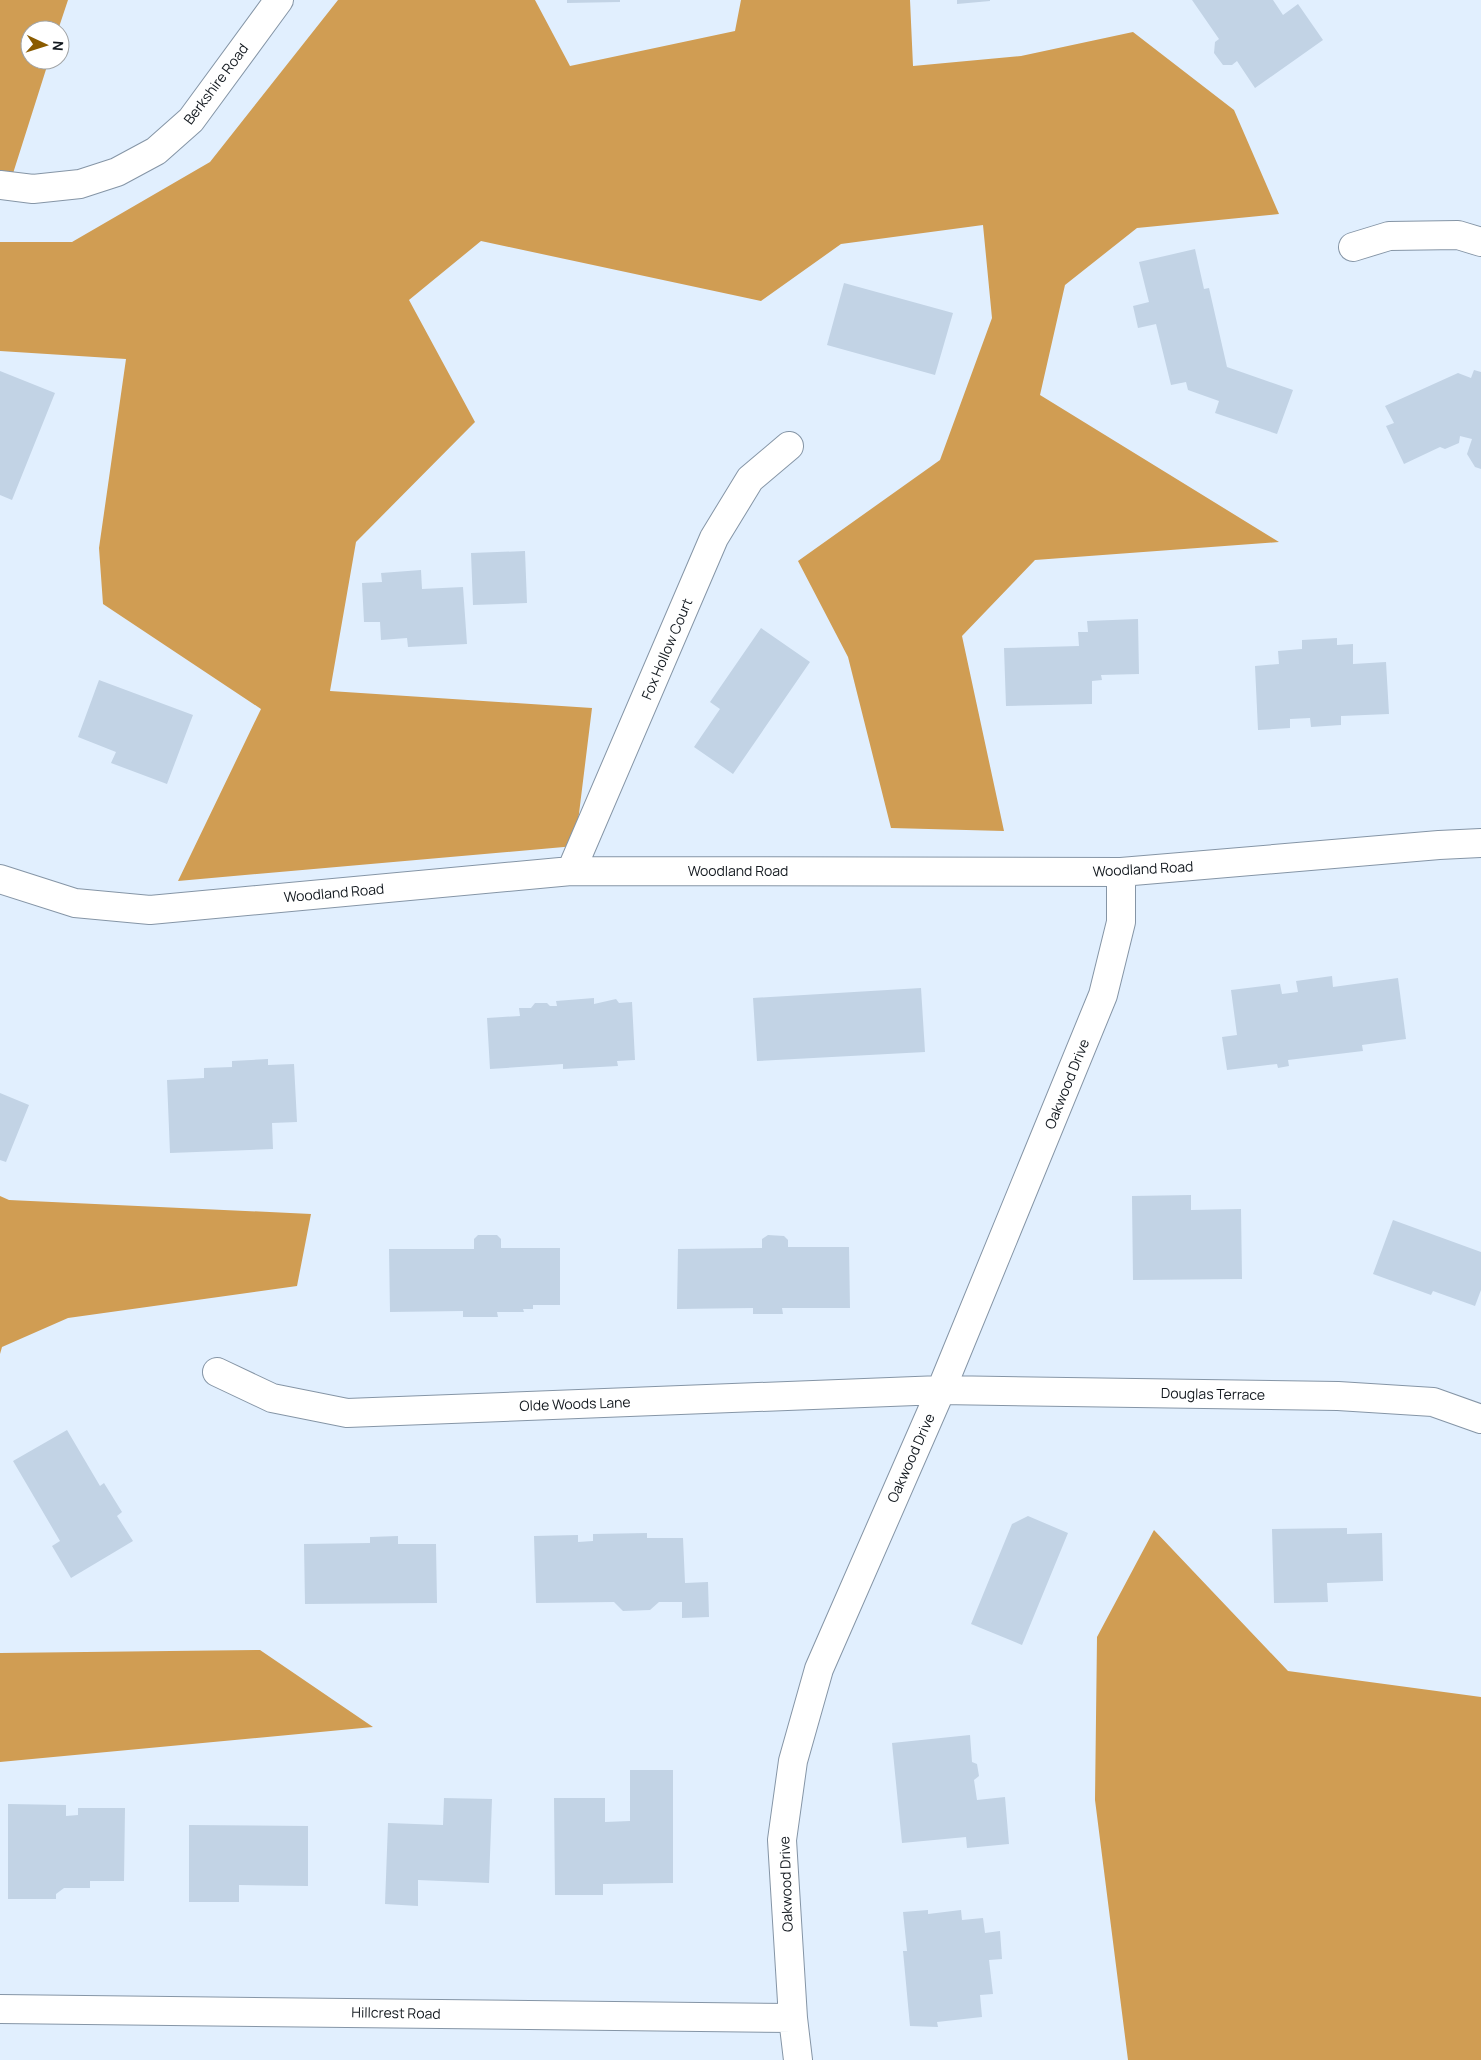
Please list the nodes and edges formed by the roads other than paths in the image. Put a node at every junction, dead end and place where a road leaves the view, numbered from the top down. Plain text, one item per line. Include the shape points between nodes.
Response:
1 (278, 0) edge
2 (0, 184) edge
3 (1481, 242) edge
4 (1353, 247) dead end
5 (789, 446) dead end
6 (1481, 843) edge
7 (571, 871) junction
8 (1121, 872) junction
9 (0, 879) edge
10 (216, 1372) dead end
11 (941, 1390) junction
12 (1481, 1419) edge
13 (0, 2009) edge
14 (793, 2018) junction
15 (798, 2060) edge

1 - 2 street, Berkshire Road via 191,120 156,152 117,172 80,184 33,189
3 - 4 street via 1458,235 1389,236
5 - 7 street, Fox Hollow Court via 750,479 714,538
6 - 8 street, Woodland Road
7 - 8 street, Woodland Road
7 - 9 street, Woodland Road via 150,910 75,903
8 - 11 street, Oakwood Drive via 1121,922 1103,995
10 - 11 street, Olde Woods Lane via 272,1398 347,1412
11 - 12 street, Douglas Terrace via 1338,1396 1433,1402
11 - 14 street, Oakwood Drive via 819,1669 793,1762 782,1840
13 - 14 street, Hillcrest Road
14 - 15 street, Oakwood Drive

